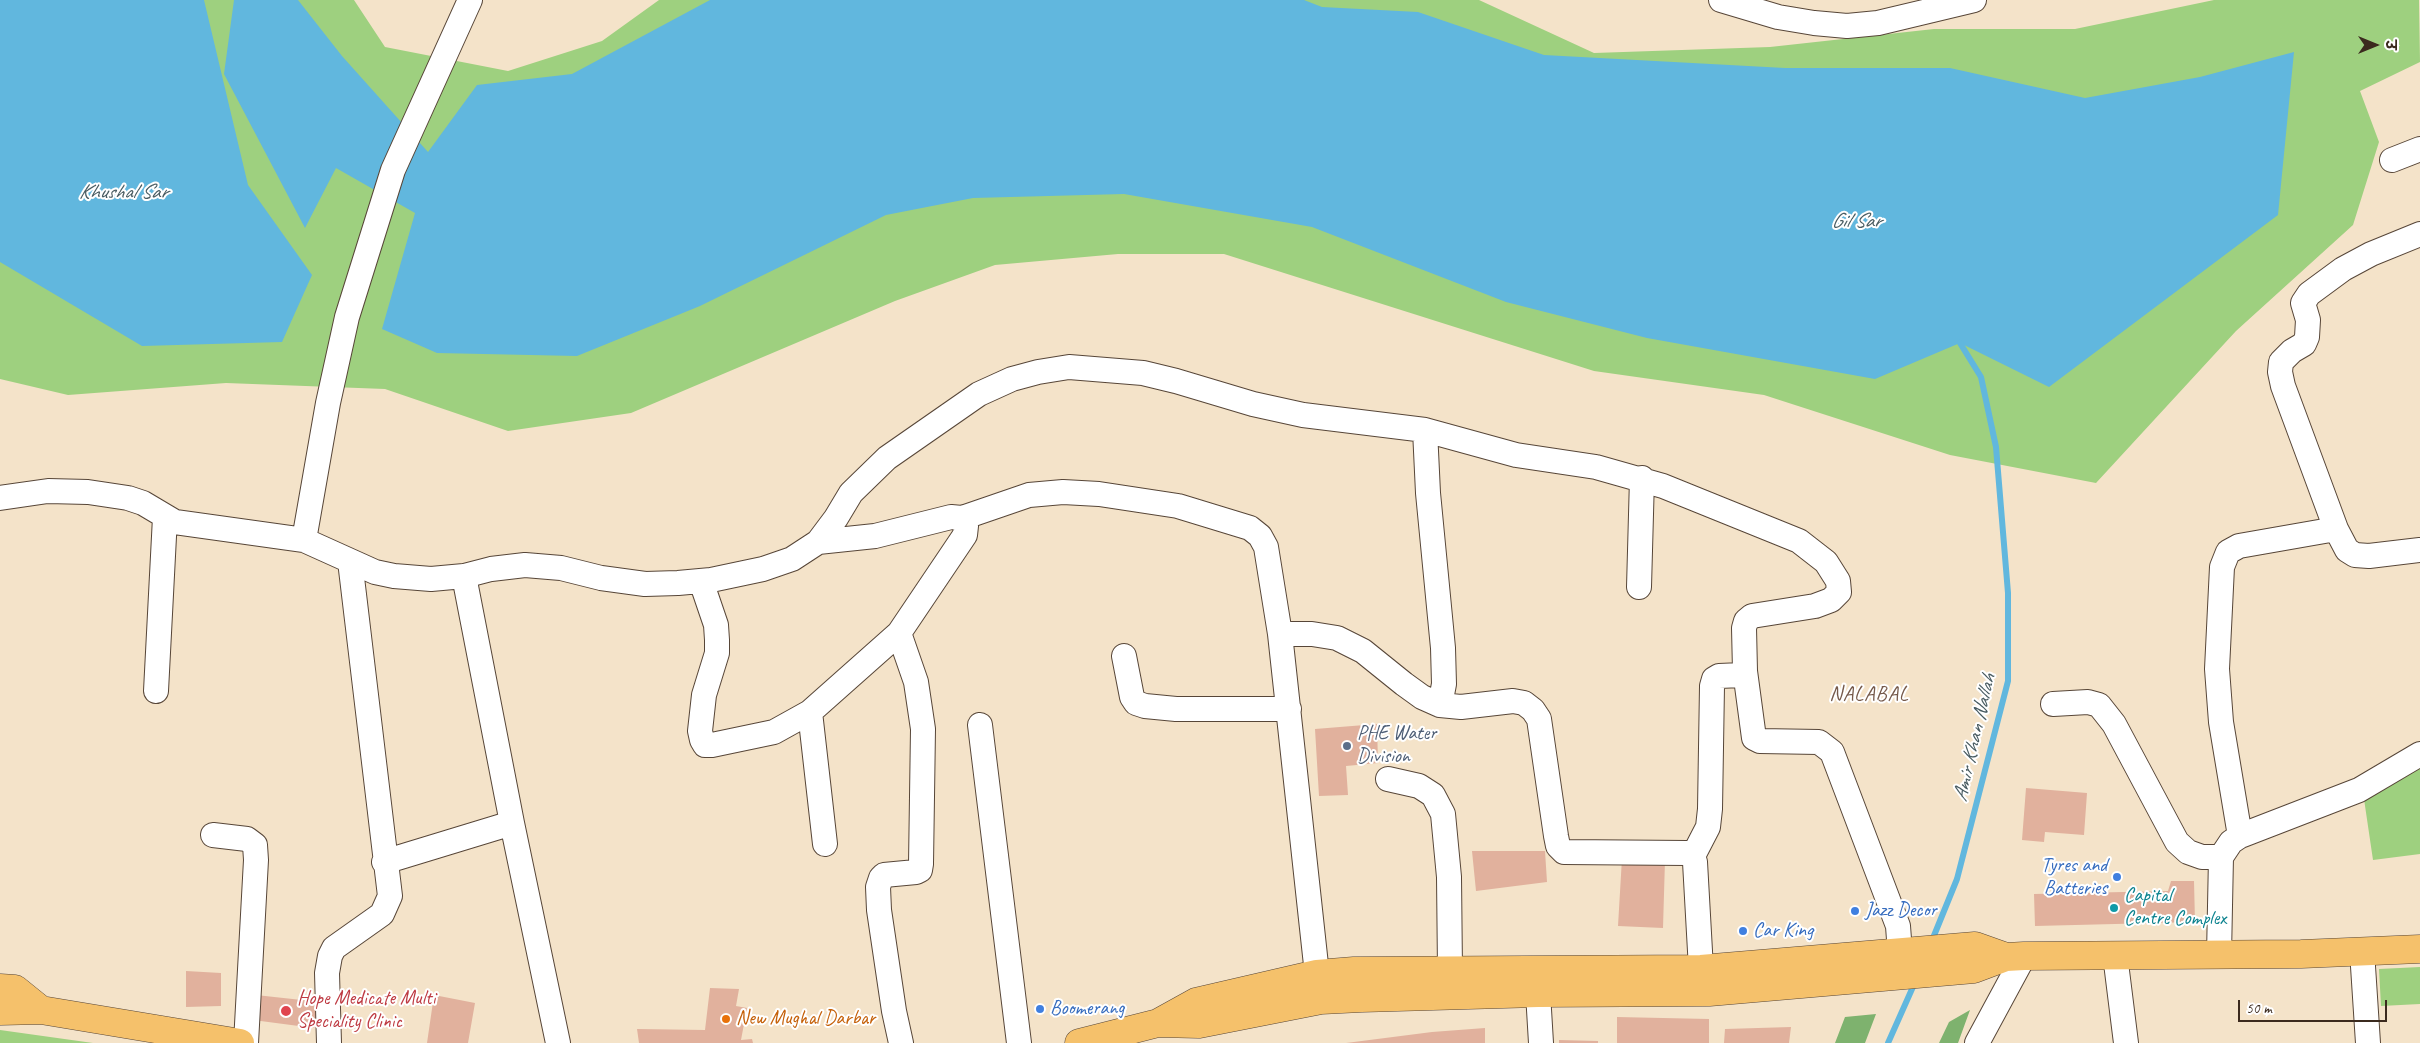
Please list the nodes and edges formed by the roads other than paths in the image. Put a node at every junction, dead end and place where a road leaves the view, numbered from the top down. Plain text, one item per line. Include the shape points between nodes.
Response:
1 (470, 0) edge
2 (1721, 0) edge
3 (1969, 1) edge
4 (2420, 149) edge
5 (2392, 160) dead end
6 (2420, 234) edge
7 (1425, 430) junction
8 (1642, 478) junction
9 (0, 498) edge
10 (165, 516) junction
11 (962, 518) junction
12 (2336, 530) junction
13 (304, 540) junction
14 (818, 542) junction
15 (2420, 550) edge
16 (350, 561) junction
17 (464, 576) junction
18 (700, 581) junction
19 (1639, 587) dead end
20 (899, 633) junction
21 (1280, 634) junction
22 (1124, 656) dead end
23 (1745, 671) junction
24 (156, 691) dead end
25 (2053, 704) dead end
26 (1440, 705) junction
27 (1289, 709) junction
28 (810, 712) junction
29 (980, 725) dead end
30 (2420, 754) edge
31 (1388, 779) dead end
32 (512, 824) junction
33 (213, 835) dead end
34 (2240, 836) junction
35 (825, 844) dead end
36 (1693, 856) junction
37 (2221, 857) junction
38 (384, 862) junction
39 (2420, 948) edge
40 (2362, 951) junction
41 (2219, 954) junction
42 (2115, 955) junction
43 (2015, 956) junction
44 (1899, 964) junction
45 (1450, 970) junction
46 (1317, 974) junction
47 (1538, 981) junction
48 (1705, 981) junction
49 (0, 988) edge
50 (41, 1010) junction
51 (0, 1011) edge
52 (1158, 1023) junction
53 (168, 1037) edge
54 (240, 1043) edge
55 (246, 1043) edge
56 (329, 1043) edge
57 (558, 1043) edge
58 (901, 1043) edge
59 (1019, 1043) edge
60 (1080, 1043) edge
61 (1541, 1043) edge
62 (1977, 1043) edge
63 (2126, 1043) edge
64 (2368, 1043) edge

1 - 13 street via 393,170 336,357
2 - 3 street via 1778,17 1847,26 1878,23
4 - 5 street
6 - 12 street via 2343,269 2308,294 2303,303 2308,320 2307,337 2304,344 2282,362 2283,386
7 - 8 street via 1516,455 1596,467
7 - 14 street via 1303,415 1143,373 1069,367 1038,372 1012,379 979,394 887,458 851,493
7 - 26 street via 1443,648 1444,684
8 - 19 street
8 - 23 street via 1799,541 1826,562 1838,581 1839,592 1832,600 1815,606 1752,616 1746,621
9 - 10 street via 48,491 88,492 128,498
10 - 13 street via 191,525
10 - 24 street
11 - 14 street via 939,519 875,536
11 - 20 street via 966,526 965,535
11 - 21 street via 1029,495 1063,492 1178,506 1250,528 1266,547
12 - 15 street via 2346,550 2355,555
12 - 34 street via 2238,546 2228,552 2222,567 2217,669 2221,722
13 - 16 street
14 - 18 street via 792,559 763,569
16 - 17 street via 394,576 431,579
16 - 38 street
17 - 18 street via 491,569 525,566 561,568 645,584
17 - 32 street
18 - 28 street via 716,625 717,640 717,653 704,695 700,731 705,745 730,743 774,732
20 - 28 street
20 - 58 street via 916,682 923,729 920,870 884,875 878,887 892,1002
21 - 26 street via 1337,638 1363,651 1410,688
21 - 27 street
22 - 27 street via 1132,696 1136,703 1145,706
23 - 36 street via 1734,677 1719,676 1712,686 1710,810 1708,827
23 - 44 street via 1754,738 1760,741 1819,742 1832,752 1898,926
25 - 37 street via 2088,702 2099,705 2114,724 2177,842 2188,852 2202,857
26 - 36 street via 1461,707 1513,702 1524,703 1533,710 1539,719 1558,846 1564,852 1687,853
27 - 46 street
28 - 35 street
29 - 59 street
30 - 34 street via 2359,790
31 - 45 street via 1419,786 1433,795 1443,814
32 - 38 street
32 - 57 street
33 - 55 street via 247,839 255,845
34 - 37 street via 2224,849
36 - 48 street
37 - 41 street
38 - 56 street via 390,896 382,914 334,948 330,956 327,974
39 - 40 highway
40 - 41 highway
40 - 64 street
41 - 42 highway
42 - 43 highway
42 - 63 street
43 - 44 highway
43 - 62 street
44 - 48 highway
45 - 46 highway
45 - 47 highway
46 - 52 highway via 1196,1002
47 - 48 highway
47 - 52 highway via 1410,996 1321,1000 1199,1024
47 - 61 street
49 - 50 highway via 15,989
50 - 51 highway
50 - 53 highway
52 - 60 highway
53 - 54 highway

